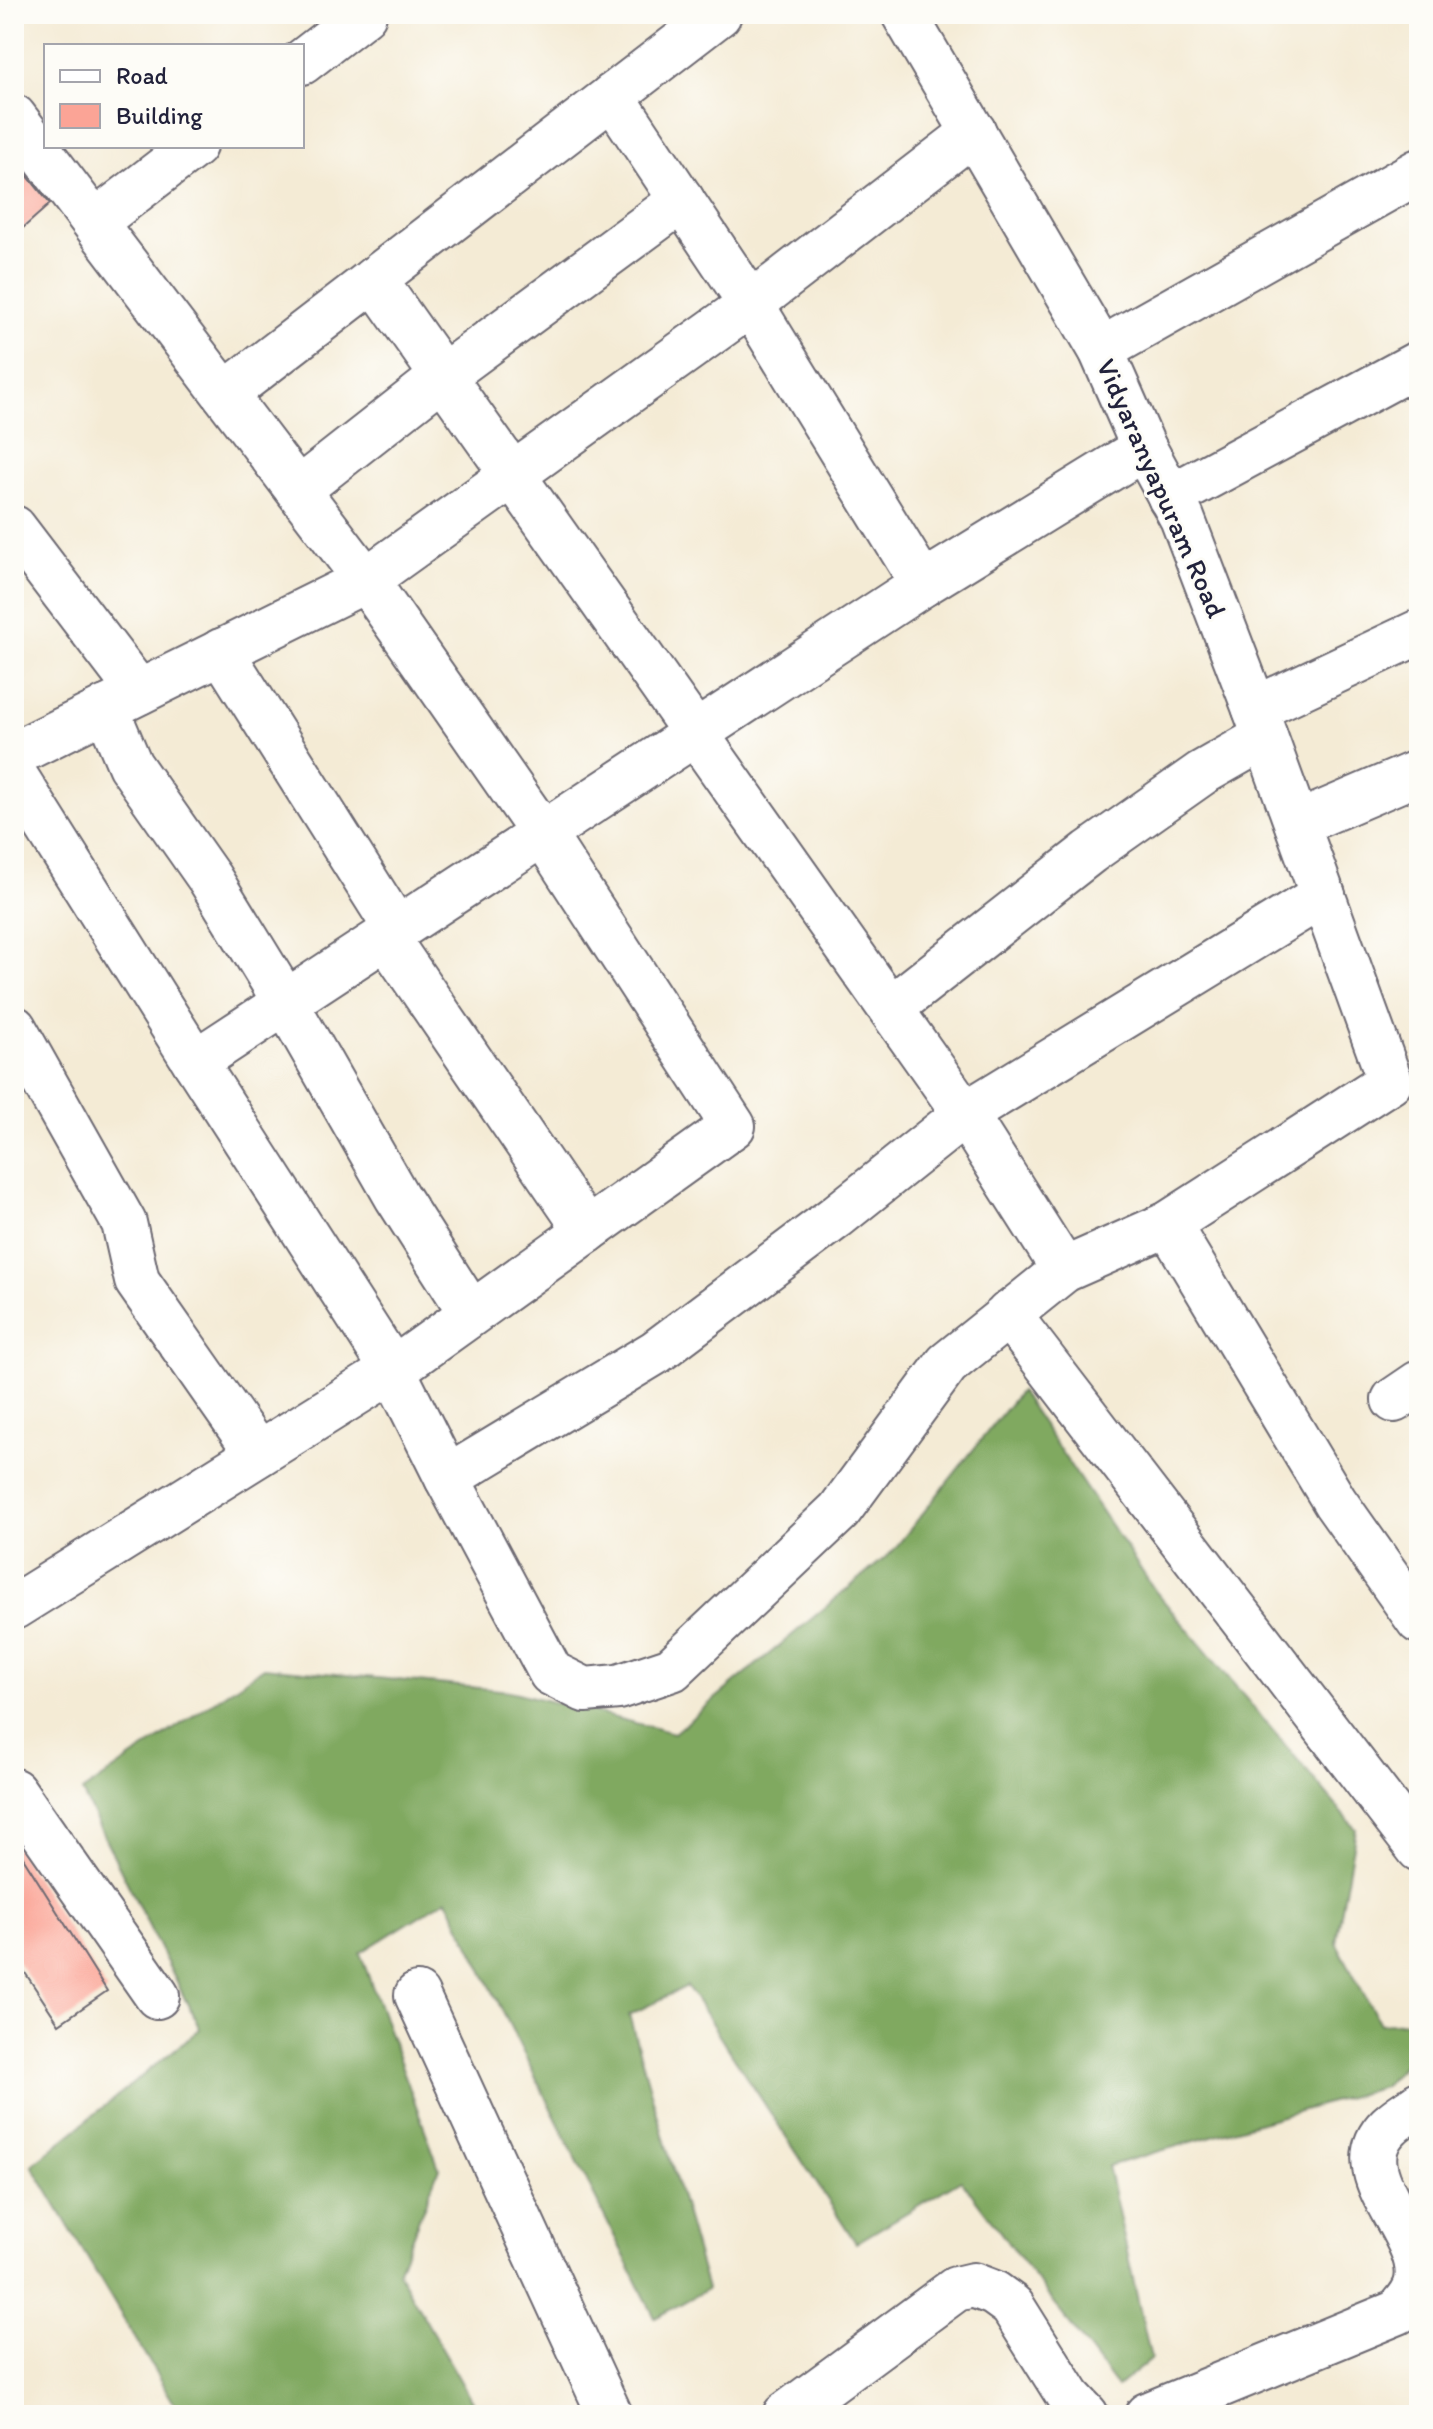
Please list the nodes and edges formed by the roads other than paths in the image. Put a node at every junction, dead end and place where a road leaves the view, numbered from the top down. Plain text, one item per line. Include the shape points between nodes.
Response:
1 (364, 14) edge
2 (719, 14) edge
3 (904, 14) edge
4 (304, 60) edge
5 (612, 96) junction
6 (14, 117) edge
7 (974, 132) junction
8 (191, 148) edge
9 (1419, 171) edge
10 (682, 200) junction
11 (95, 222) junction
12 (374, 279) junction
13 (751, 304) junction
14 (1101, 350) junction
15 (1419, 363) edge
16 (443, 376) junction
17 (225, 394) junction
18 (1144, 448) junction
19 (513, 475) junction
20 (298, 490) junction
21 (1170, 497) junction
22 (14, 528) edge
23 (366, 580) junction
24 (923, 584) junction
25 (1419, 632) edge
26 (221, 651) junction
27 (122, 700) junction
28 (1260, 723) junction
29 (697, 734) junction
30 (14, 754) edge
31 (1419, 772) edge
32 (14, 774) edge
33 (1297, 824) junction
34 (543, 834) junction
35 (1323, 895) junction
36 (391, 933) junction
37 (286, 1003) junction
38 (891, 1008) junction
39 (14, 1028) edge
40 (195, 1062) junction
41 (965, 1114) junction
42 (1168, 1224) junction
43 (587, 1231) junction
44 (1064, 1270) junction
45 (471, 1313) junction
46 (1008, 1314) junction
47 (393, 1370) junction
48 (258, 1454) junction
49 (447, 1478) junction
50 (14, 1607) edge
51 (1419, 1621) edge
52 (14, 1791) edge
53 (1419, 1849) edge
54 (417, 1995) dead end
55 (157, 1996) dead end
56 (1419, 2104) edge
57 (1416, 2300) edge
58 (610, 2415) edge
59 (785, 2415) edge
60 (1086, 2415) edge
61 (1147, 2415) edge

1 - 4 street
2 - 5 street
3 - 7 street, Vidyaranyapuram Road
5 - 10 street
5 - 12 street
6 - 11 street
7 - 13 street
7 - 14 street, Vidyaranyapuram Road
8 - 11 street
9 - 14 street
10 - 13 street
10 - 16 street
11 - 17 street
12 - 16 street
12 - 17 street
13 - 19 street
13 - 24 street
14 - 18 street, Vidyaranyapuram Road
15 - 21 street
16 - 19 street
16 - 20 street
17 - 20 street
18 - 21 street, Vidyaranyapuram Road
18 - 24 street
19 - 23 street
19 - 29 street
20 - 23 street
21 - 28 street, Vidyaranyapuram Road
22 - 27 street
23 - 26 street
23 - 34 street
24 - 29 street
25 - 28 street
26 - 27 street
26 - 36 street
27 - 30 street
27 - 37 street via 130,765 210,879
28 - 33 street, Vidyaranyapuram Road
28 - 38 street via 1202,773 1090,852
29 - 34 street
29 - 38 street
31 - 33 street
32 - 40 street
33 - 35 street, Vidyaranyapuram Road
34 - 36 street
34 - 43 street via 733,1126
35 - 41 street
35 - 42 street, Vidyaranyapuram Road via 1390,1081
36 - 37 street
36 - 43 street
37 - 40 street
37 - 45 street via 397,1197
38 - 41 street
39 - 48 street via 124,1223 137,1281
40 - 47 street
41 - 44 street
41 - 49 street via 656,1352
42 - 44 street
42 - 51 street via 1335,1502
43 - 45 street
44 - 46 street
45 - 47 street
46 - 49 street via 947,1364 839,1511 672,1669 618,1687 585,1690 551,1673
46 - 53 street
47 - 48 street
47 - 49 street
48 - 50 street
52 - 55 street
54 - 58 street
56 - 57 street via 1388,2127 1375,2159 1377,2179 1415,2255
57 - 61 street
59 - 60 street via 956,2289 973,2285 1012,2306

